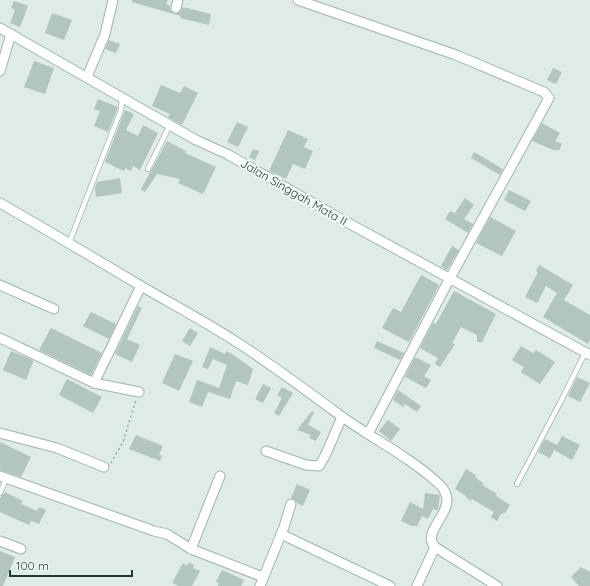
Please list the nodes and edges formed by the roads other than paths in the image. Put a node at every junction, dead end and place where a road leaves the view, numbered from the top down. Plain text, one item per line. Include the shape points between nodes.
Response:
1 (113, 0) edge
2 (298, 0) edge
3 (0, 28) edge
4 (11, 34) junction
5 (0, 70) edge
6 (87, 77) junction
7 (122, 97) junction
8 (170, 125) junction
9 (148, 169) dead end
10 (0, 202) edge
11 (69, 243) junction
12 (450, 278) junction
13 (0, 285) edge
14 (141, 286) junction
15 (54, 309) dead end
16 (0, 338) edge
17 (587, 354) edge
18 (94, 383) junction
19 (139, 392) road end
20 (342, 417) junction
21 (371, 430) junction
22 (0, 433) edge
23 (266, 451) dead end
24 (104, 467) road end
25 (220, 476) dead end
26 (3, 477) edge
27 (517, 484) dead end
28 (0, 493) edge
29 (291, 504) dead end
30 (281, 534) junction
31 (0, 541) edge
32 (435, 547) junction
33 (21, 549) dead end
34 (191, 549) junction
35 (262, 582) edge
36 (390, 586) edge
37 (417, 586) edge
38 (497, 586) edge

1 - 6 street via 105,34
2 - 12 street via 456,55 547,94 548,101
3 - 4 street, Jalan Singgah Mata II
4 - 5 street
4 - 6 street, Jalan Singgah Mata II
6 - 7 street, Jalan Singgah Mata II
7 - 8 street, Jalan Singgah Mata II
7 - 11 lane via 121,110
8 - 9 lane
8 - 12 street, Jalan Singgah Mata II
10 - 11 street
11 - 14 street
12 - 17 street, Jalan Singgah Mata II
12 - 21 street
13 - 15 street
14 - 18 street
14 - 20 street via 235,341
16 - 18 street
17 - 27 lane
18 - 19 street
20 - 21 street
20 - 23 street via 319,466 306,465
21 - 32 street via 445,490 447,503 431,538
22 - 24 street via 57,448
25 - 34 street
26 - 28 lane
26 - 34 street via 167,534
29 - 30 street
30 - 35 street
30 - 36 street
31 - 33 street
32 - 37 street
32 - 38 street
34 - 35 street

